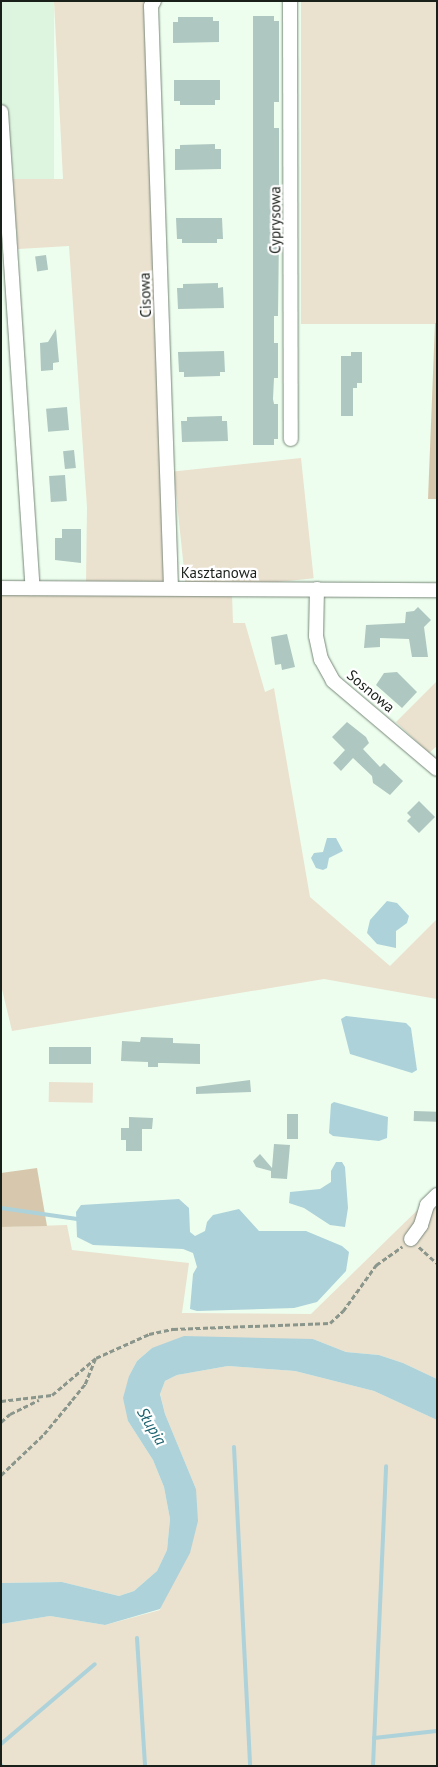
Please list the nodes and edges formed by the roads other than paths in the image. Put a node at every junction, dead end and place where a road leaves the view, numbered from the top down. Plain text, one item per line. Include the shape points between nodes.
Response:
1 (154, 1) edge
2 (290, 1) edge
3 (1, 112) edge
4 (291, 439) dead end
5 (1, 588) edge
6 (33, 588) junction
7 (171, 588) junction
8 (317, 589) junction
9 (437, 590) edge
10 (437, 769) edge
11 (437, 1195) edge
12 (411, 1239) road end

1 - 7 street, Cisowa
2 - 4 street, Cyprysowa
3 - 6 street
5 - 6 street, Kasztanowa
6 - 7 street, Kasztanowa
7 - 8 street, Kasztanowa
8 - 9 street, Kasztanowa
8 - 10 street, Sosnowa via 316,636 321,659 333,681
11 - 12 street via 427,1205 421,1225

